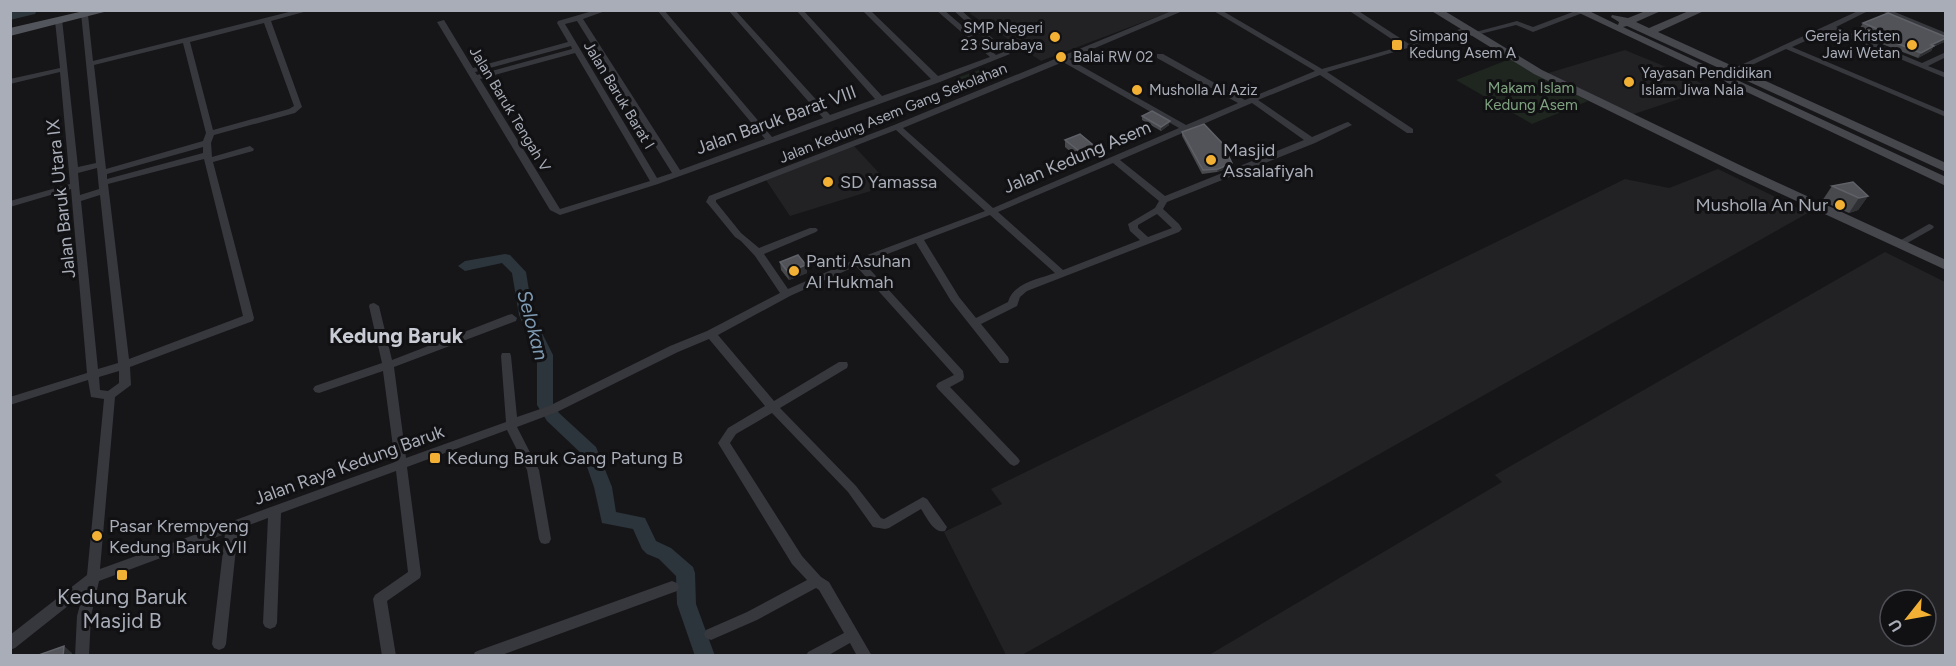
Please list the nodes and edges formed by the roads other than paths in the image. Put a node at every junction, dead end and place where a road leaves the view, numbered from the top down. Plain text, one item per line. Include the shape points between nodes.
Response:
1 (106, 10) edge
2 (308, 10) edge
3 (605, 10) edge
4 (660, 10) edge
5 (731, 10) edge
6 (799, 10) edge
7 (865, 10) edge
8 (1182, 10) edge
9 (1215, 10) edge
10 (1351, 10) edge
11 (1435, 10) edge
12 (1602, 10) edge
13 (1658, 10) edge
14 (1701, 10) edge
15 (1867, 10) edge
16 (1882, 10) edge
17 (958, 11) edge
18 (1579, 11) edge
19 (575, 12) edge
20 (942, 13) edge
21 (84, 15) junction
22 (57, 16) edge
23 (10, 21) edge
24 (267, 21) junction
25 (441, 22) dead end
26 (1628, 22) junction
27 (1830, 27) junction
28 (1615, 28) junction
29 (10, 32) edge
30 (1468, 32) junction
31 (1649, 32) junction
32 (1946, 36) edge
33 (186, 41) junction
34 (1407, 45) junction
35 (575, 46) junction
36 (1787, 47) junction
37 (1946, 54) edge
38 (1160, 56) dead end
39 (995, 58) junction
40 (1064, 59) junction
41 (90, 64) junction
42 (1922, 66) junction
43 (64, 69) junction
44 (1734, 70) junction
45 (1320, 71) junction
46 (473, 74) junction
47 (1946, 76) edge
48 (937, 80) junction
49 (10, 82) edge
50 (881, 100) junction
51 (1249, 101) junction
52 (1946, 115) edge
53 (828, 118) junction
54 (1347, 125) dead end
55 (897, 128) junction
56 (1186, 129) junction
57 (1410, 131) dead end
58 (210, 133) junction
59 (770, 140) junction
60 (1312, 141) junction
61 (207, 143) junction
62 (250, 149) dead end
63 (208, 158) junction
64 (1114, 159) junction
65 (1946, 168) edge
66 (74, 171) junction
67 (677, 174) junction
68 (103, 178) junction
69 (655, 182) junction
70 (1946, 182) edge
71 (76, 185) junction
72 (77, 199) junction
73 (1164, 200) junction
74 (10, 204) edge
75 (555, 210) joint
76 (1158, 210) junction
77 (993, 211) junction
78 (1929, 227) dead end
79 (813, 230) dead end
80 (919, 240) junction
81 (1147, 241) junction
82 (1899, 244) junction
83 (757, 254) junction
84 (857, 262) junction
85 (1946, 266) edge
86 (1061, 273) junction
87 (786, 294) junction
88 (374, 306) dead end
89 (512, 318) dead end
90 (975, 323) junction
91 (711, 334) junction
92 (506, 356) dead end
93 (1004, 360) dead end
94 (388, 364) junction
95 (124, 365) junction
96 (843, 365) dead end
97 (95, 375) junction
98 (319, 389) dead end
99 (110, 396) junction
100 (10, 401) edge
101 (773, 406) junction
102 (511, 426) junction
103 (1014, 461) dead end
104 (402, 465) junction
105 (275, 511) junction
106 (232, 526) junction
107 (941, 527) dead end
108 (545, 539) dead end
109 (93, 578) junction
110 (816, 581) junction
111 (672, 587) dead end
112 (270, 623) dead end
113 (711, 634) dead end
114 (853, 635) junction
115 (10, 644) edge
116 (219, 644) dead end
117 (488, 654) edge
118 (82, 656) edge
119 (389, 656) edge
120 (813, 656) edge
121 (865, 656) edge

1 - 21 main road
2 - 24 street
3 - 19 street
4 - 59 street
5 - 53 street
6 - 50 street
7 - 48 street
8 - 40 street, Jalan Kedung Asem Gang Sekolahan
9 - 45 street
10 - 34 street
11 - 30 street
12 - 26 street
13 - 26 street
14 - 31 street
15 - 27 street
16 - 32 street
17 - 20 street
17 - 39 street, Jalan Baruk Barat VIII via 1006,54
18 - 28 street
18 - 30 street, Jalan Kedung Asem via 1533,30 1517,23
19 - 35 street, Jalan Baruk Barat I via 561,22
19 - 67 street, Jalan Baruk Barat I
20 - 39 street
21 - 22 main road
21 - 41 street
22 - 23 main road
22 - 29 main road
22 - 43 street, Jalan Baruk Utara IX
24 - 33 street
24 - 58 street via 298,107
25 - 46 street, Jalan Baruk Tengah V
26 - 28 street
26 - 31 street
27 - 36 street
27 - 42 street
28 - 70 street
30 - 34 street, Jalan Kedung Asem
30 - 82 street via 1538,72
31 - 44 street
33 - 41 street
33 - 58 street
34 - 45 street, Jalan Kedung Asem
35 - 46 street
35 - 69 street, Jalan Baruk Barat I
36 - 44 street
36 - 52 street
37 - 42 street
38 - 51 street
39 - 48 street, Jalan Baruk Barat VIII
40 - 55 street, Jalan Kedung Asem Gang Sekolahan
40 - 56 street
41 - 68 street
42 - 47 street
43 - 49 street
43 - 66 street, Jalan Baruk Utara IX
44 - 65 street
45 - 51 street, Jalan Kedung Asem
45 - 57 street
46 - 75 street, Jalan Baruk Tengah V
48 - 50 street, Jalan Baruk Barat VIII
50 - 53 street, Jalan Baruk Barat VIII
51 - 56 street, Jalan Kedung Asem
51 - 60 street
53 - 59 street, Jalan Baruk Barat VIII
54 - 60 street
55 - 77 street
55 - 83 street, Jalan Kedung Asem Gang Sekolahan via 712,198 711,202
56 - 64 street, Jalan Kedung Asem
58 - 61 street
59 - 67 street, Jalan Baruk Barat VIII
60 - 73 street
61 - 63 street
61 - 68 street
62 - 63 street
63 - 68 street
63 - 95 street via 249,318
64 - 73 street
64 - 77 street, Jalan Kedung Asem
66 - 68 street
66 - 71 street, Jalan Baruk Utara IX
67 - 69 street, Jalan Baruk Barat VIII
68 - 72 street
68 - 95 street
69 - 75 street, Jalan Baruk Barat VIII via 567,212
71 - 72 street, Jalan Baruk Utara IX
71 - 74 street
72 - 97 street, Jalan Baruk Utara IX
73 - 76 street
76 - 81 street via 1133,224 1133,229
76 - 81 street via 1177,229
77 - 80 street, Jalan Kedung Asem
77 - 86 street
78 - 82 street
79 - 83 street
80 - 84 street, Jalan Kedung Asem
80 - 90 street via 955,299
81 - 86 street
82 - 85 street
83 - 87 street
84 - 87 street, Jalan Kedung Asem
84 - 103 street via 959,374 942,386
86 - 90 street via 1023,289 1013,304
87 - 91 street, Jalan Kedung Asem
88 - 94 street
89 - 94 street
90 - 93 street
91 - 101 street
91 - 102 street, Jalan Raya Kedung Baruk
92 - 102 street
94 - 98 street
94 - 104 street
95 - 97 street
95 - 99 street via 125,385
96 - 101 street
97 - 99 street via 96,394
97 - 100 street
99 - 109 street
101 - 107 street via 852,489 877,523 885,524 923,502
101 - 110 street via 732,431 724,443 797,560
102 - 104 street, Jalan Raya Kedung Baruk
102 - 108 street via 533,470
104 - 105 street, Jalan Raya Kedung Baruk
104 - 119 street via 415,574 380,599
105 - 106 street, Jalan Raya Kedung Baruk
105 - 112 street
106 - 109 street, Jalan Raya Kedung Baruk
106 - 116 street
109 - 115 street, Jalan Raya Kedung Baruk
109 - 118 street via 84,615
110 - 113 street
110 - 114 street via 824,586
111 - 117 street
114 - 120 street
114 - 121 street

